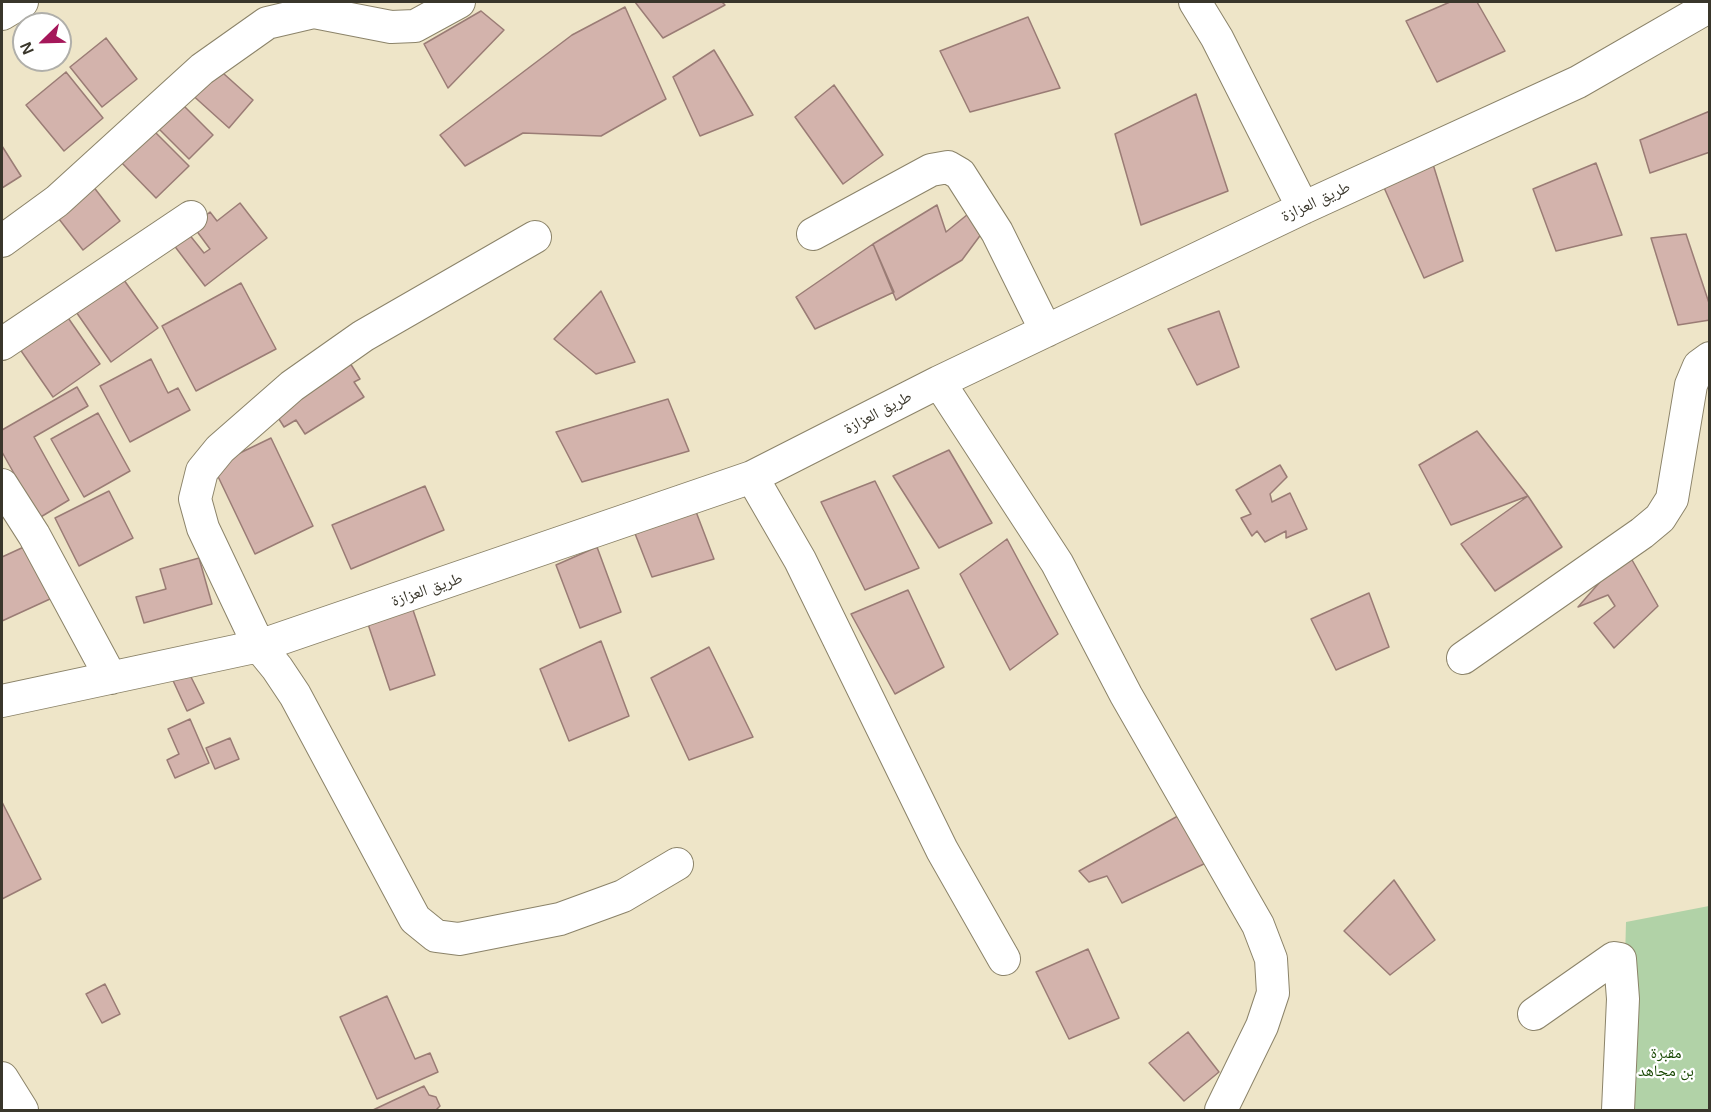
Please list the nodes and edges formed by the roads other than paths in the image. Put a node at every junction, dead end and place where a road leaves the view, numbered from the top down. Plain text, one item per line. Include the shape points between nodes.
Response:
1 (22, 2) edge
2 (459, 2) edge
3 (1195, 2) edge
4 (1710, 6) edge
5 (2, 14) edge
6 (1303, 208) junction
7 (191, 217) dead end
8 (813, 234) dead end
9 (535, 237) dead end
10 (2, 241) edge
11 (1046, 331) junction
12 (2, 344) edge
13 (1710, 358) edge
14 (939, 382) junction
15 (752, 477) junction
16 (2, 485) edge
17 (259, 646) junction
18 (1463, 658) dead end
19 (111, 678) junction
20 (2, 701) edge
21 (677, 864) dead end
22 (1004, 959) dead end
23 (1534, 1014) dead end
24 (2, 1078) edge
25 (22, 1110) edge
26 (1221, 1110) edge
27 (1618, 1110) edge

1 - 5 street
2 - 10 street via 415,26 391,27 314,12 267,24 202,69 57,201
3 - 6 street
4 - 6 street, طريق العزازة via 1578,82
6 - 11 street, طريق العزازة
7 - 12 street
8 - 11 street via 931,170 948,167 960,174 997,232
9 - 17 street via 363,336 292,386 220,449 202,471 195,498 202,528
11 - 14 street, طريق العزازة
13 - 18 street via 1699,366 1691,385 1672,499 1660,518
14 - 15 street, طريق العزازة
14 - 26 street via 1057,563 1126,695 1258,925 1272,959 1273,993 1262,1026
15 - 17 street, طريق العزازة
15 - 22 street via 800,560 942,850
16 - 19 street via 34,534
17 - 19 street, طريق العزازة
17 - 21 street via 295,696 415,919 436,936 459,939 560,919 623,896
19 - 20 street, طريق العزازة
23 - 27 street via 1614,958 1620,959 1623,1021
24 - 25 street

